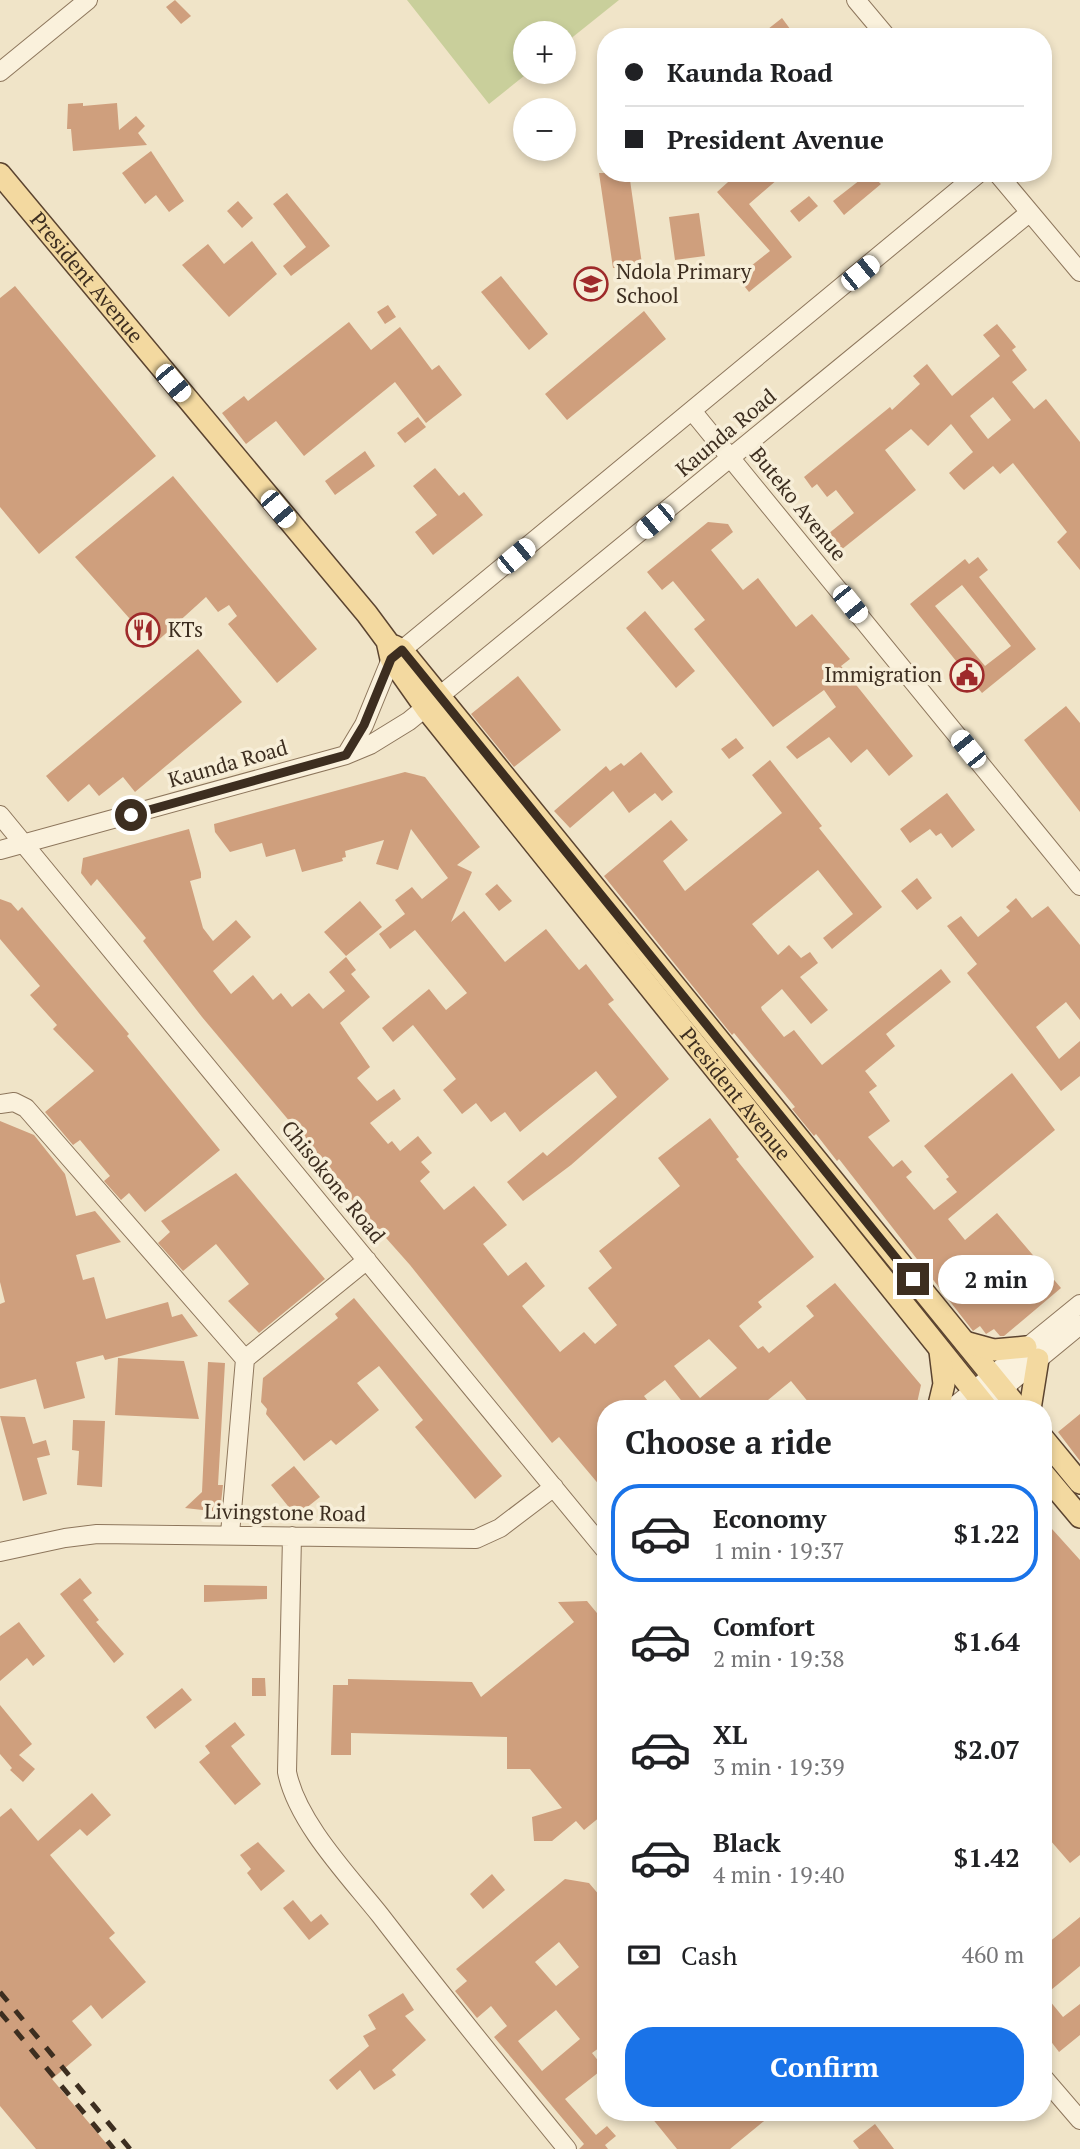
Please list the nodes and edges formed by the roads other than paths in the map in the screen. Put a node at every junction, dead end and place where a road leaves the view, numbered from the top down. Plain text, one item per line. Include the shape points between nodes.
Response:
1 (88, 0) edge
2 (856, 0) edge
3 (879, 28) edge
4 (0, 72) edge
5 (0, 174) edge
6 (968, 182) edge
7 (1004, 182) edge
8 (1029, 213) junction
9 (1080, 272) edge
10 (693, 412) junction
11 (731, 458) junction
12 (393, 650) junction
13 (433, 704) junction
14 (346, 755) junction
15 (0, 815) edge
16 (24, 843) junction
17 (0, 850) edge
18 (1080, 886) edge
19 (0, 1104) edge
20 (367, 1260) junction
21 (1080, 1304) edge
22 (1080, 1325) edge
23 (965, 1342) junction
24 (940, 1351) junction
25 (1032, 1353) junction
26 (245, 1359) junction
27 (997, 1382) junction
28 (940, 1400) edge
29 (979, 1400) edge
30 (983, 1400) edge
31 (1012, 1400) edge
32 (1030, 1400) edge
33 (1052, 1449) edge
34 (1080, 1483) edge
35 (1052, 1484) edge
36 (554, 1487) junction
37 (1080, 1517) edge
38 (230, 1534) junction
39 (292, 1536) junction
40 (597, 1539) edge
41 (1, 1549) edge
42 (1052, 2087) edge
43 (1080, 2120) edge
44 (568, 2149) edge

1 - 4 street
2 - 3 street
5 - 12 main road, President Avenue
6 - 10 street, Kaunda Road
7 - 8 street
8 - 9 street
8 - 11 street, Kaunda Road
10 - 11 street, Buteko Avenue
10 - 12 street, Kaunda Road
11 - 13 street, Kaunda Road
11 - 18 street, Buteko Avenue
12 - 13 main road, President Avenue
12 - 14 street, Kaunda Road via 364,725
13 - 14 street, Kaunda Road via 370,745
13 - 23 main road, President Avenue
13 - 24 main road, President Avenue
14 - 16 street, Kaunda Road
15 - 16 street, Chisokone Road
16 - 17 street, Kaunda Road
16 - 20 street, Chisokone Road
19 - 26 street via 14,1102 26,1108
20 - 26 street
20 - 36 street, Chisokone Road
21 - 25 street
22 - 25 street
23 - 25 main road
23 - 27 main road, President Avenue
24 - 28 main road via 944,1384
24 - 29 main road, President Avenue
25 - 27 street
25 - 32 main road
26 - 38 street
27 - 30 street
27 - 31 main road, President Avenue
33 - 34 main road
35 - 37 main road
36 - 39 street, Livingstone Road via 500,1528 476,1539
36 - 40 street, Chisokone Road
38 - 39 street, Livingstone Road
38 - 41 street, Livingstone Road via 81,1535
39 - 44 street via 287,1772 291,1789 342,1867
42 - 43 street

